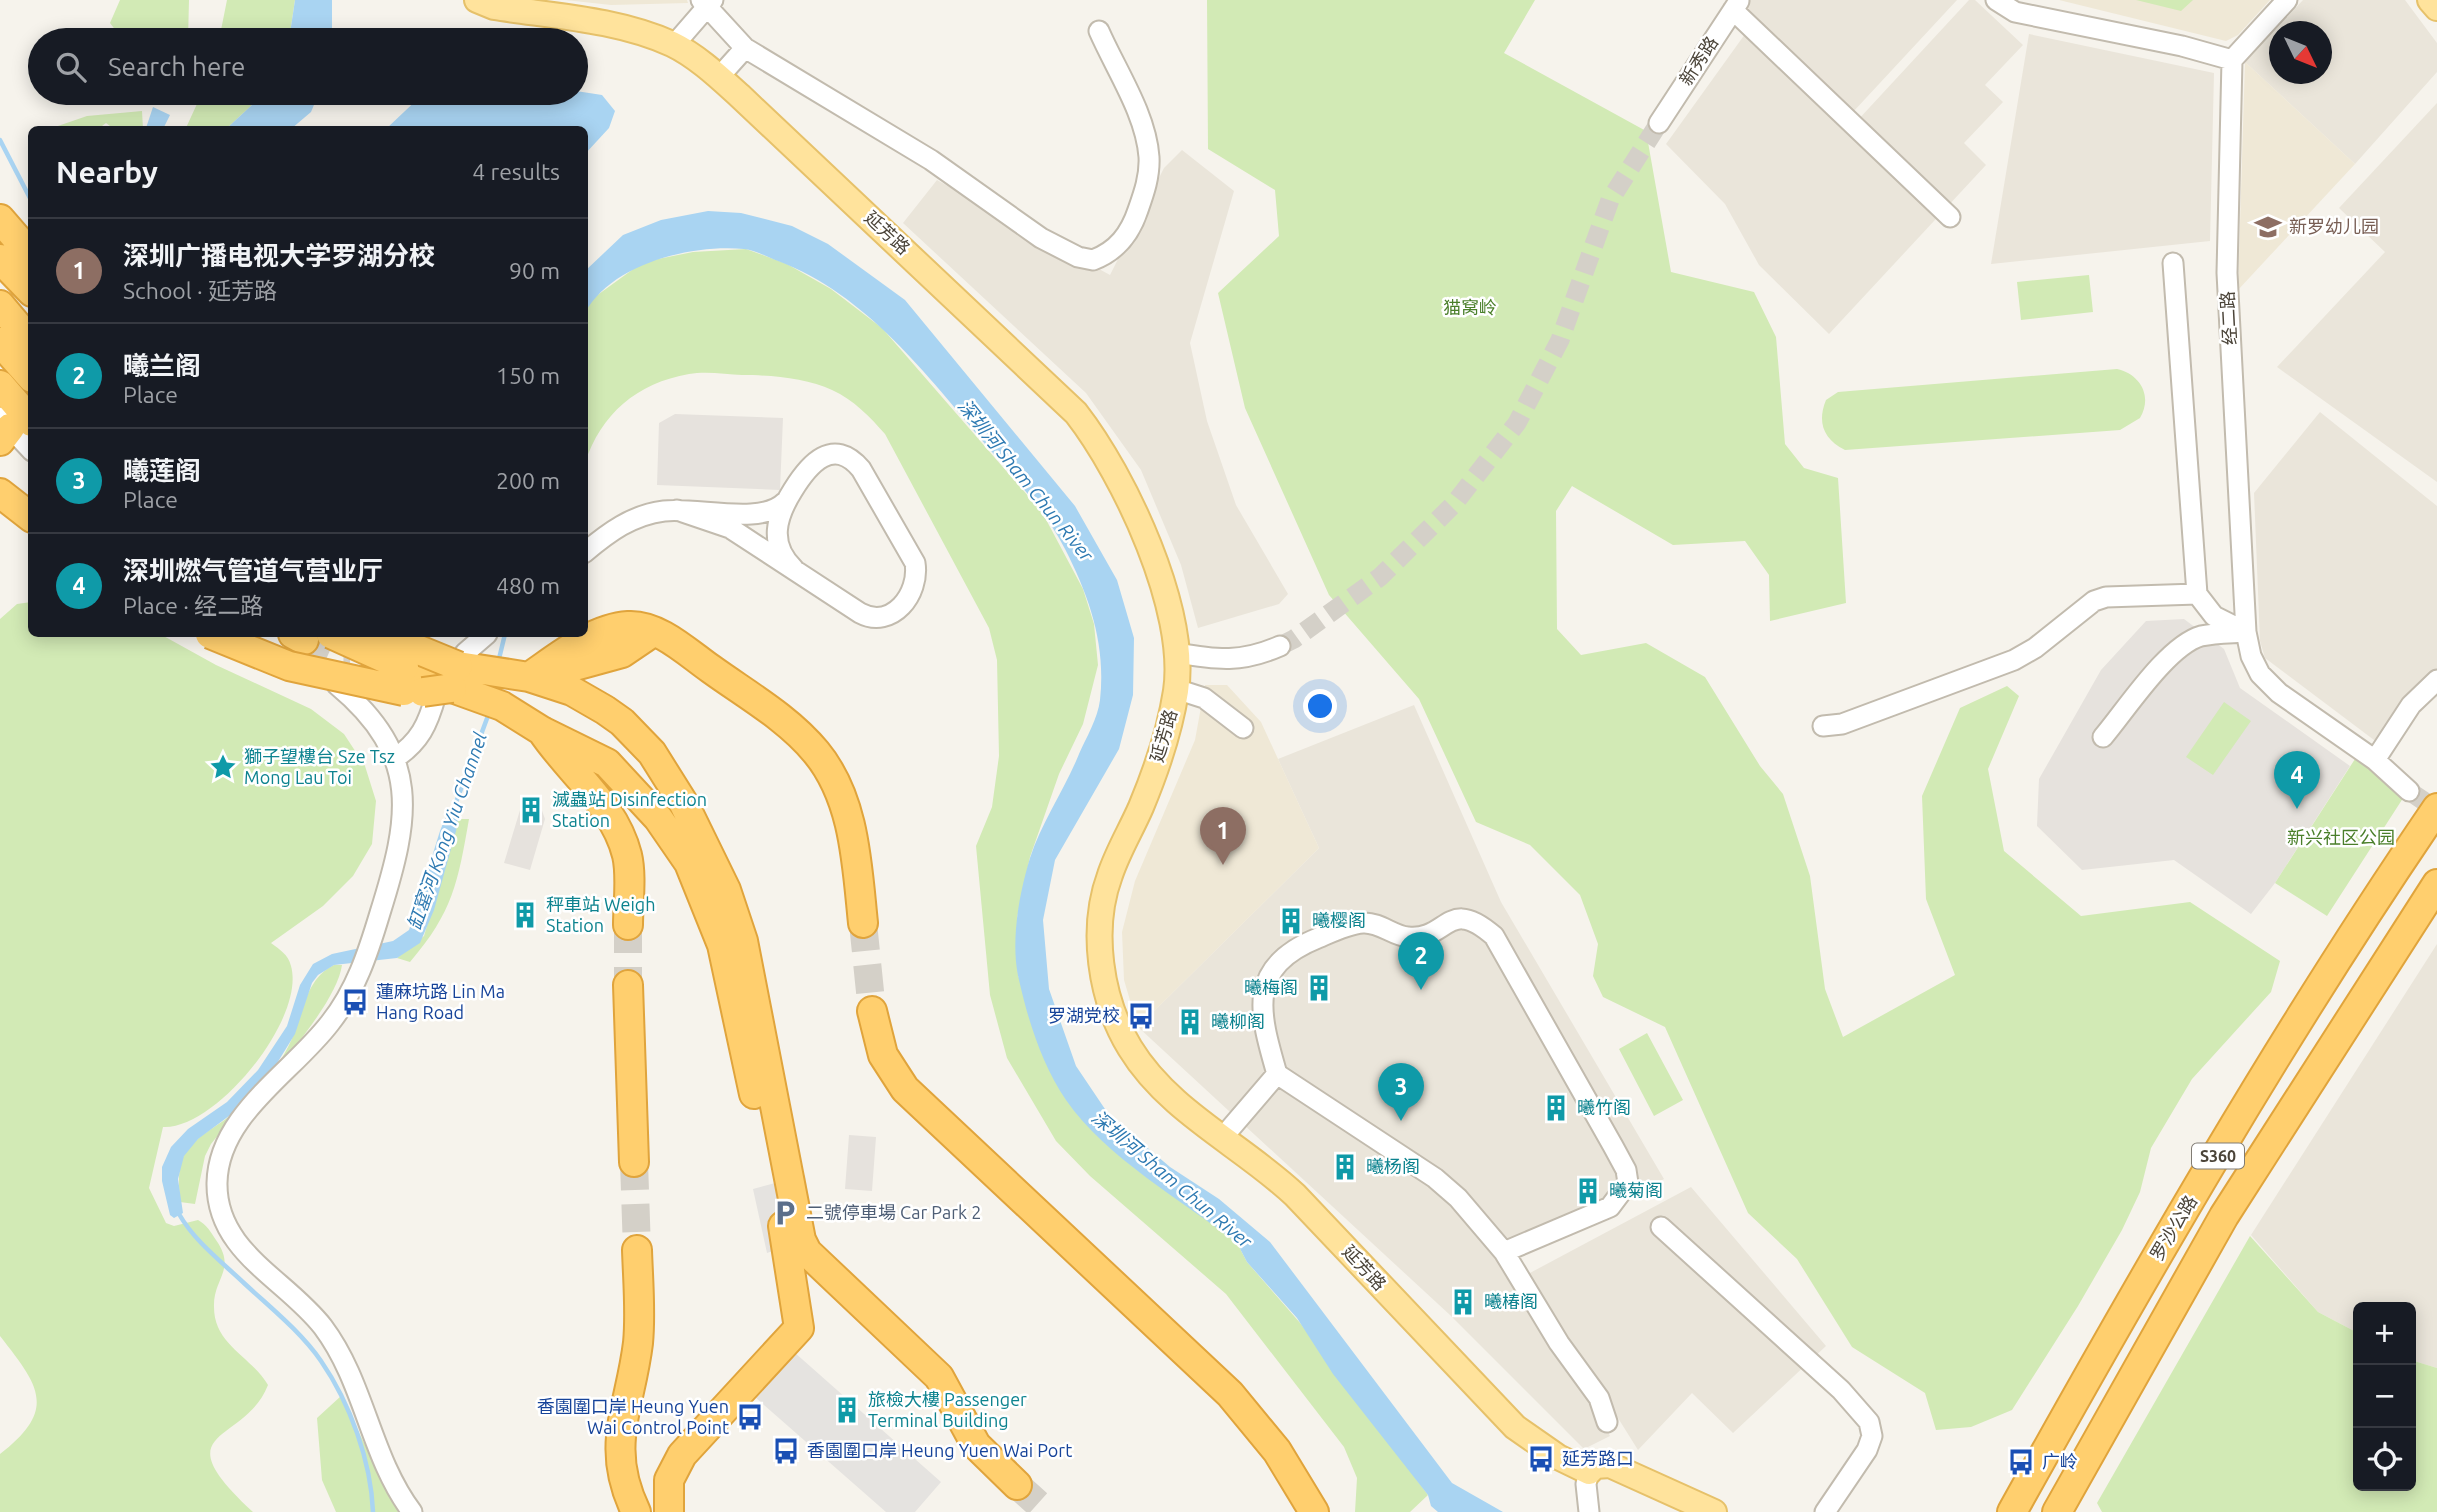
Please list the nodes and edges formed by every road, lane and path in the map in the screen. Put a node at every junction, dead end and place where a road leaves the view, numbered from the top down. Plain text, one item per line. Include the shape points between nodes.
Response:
1 (477, 0) edge
2 (1996, 0) edge
3 (2287, 0) edge
4 (2430, 0) edge
5 (706, 3) edge
6 (1736, 5) edge
7 (2437, 8) edge
8 (1099, 31) dead end
9 (674, 45) junction
10 (745, 48) junction
11 (2232, 60) junction
12 (719, 77) junction
13 (1658, 123) tunnel mouth
14 (1950, 217) dead end
15 (0, 219) edge
16 (28, 251) edge
17 (0, 259) edge
18 (2173, 263) dead end
19 (28, 288) edge
20 (0, 305) edge
21 (28, 338) edge
22 (0, 342) edge
23 (28, 374) edge
24 (0, 385) edge
25 (10, 427) edge
26 (28, 447) edge
27 (0, 493) edge
28 (786, 501) junction
29 (677, 510) junction
30 (28, 515) edge
31 (588, 550) edge
32 (794, 569) junction
33 (2197, 594) junction
34 (2246, 632) junction
35 (217, 637) edge
36 (268, 637) edge
37 (385, 637) edge
38 (426, 637) edge
39 (485, 637) edge
40 (306, 642) edge
41 (1280, 646) tunnel mouth
42 (1177, 653) junction
43 (453, 675) junction
44 (521, 675) junction
45 (2437, 680) edge
46 (337, 685) dead end
47 (1176, 689) junction
48 (589, 701) junction
49 (1823, 726) dead end
50 (1243, 728) dead end
51 (555, 737) junction
52 (2102, 737) dead end
53 (394, 759) junction
54 (2375, 760) junction
55 (2412, 786) tunnel mouth
56 (2437, 808) edge
57 (2437, 884) edge
58 (716, 894) junction
59 (863, 923) tunnel mouth
60 (628, 925) tunnel mouth
61 (628, 985) tunnel mouth
62 (872, 1011) tunnel mouth
63 (1277, 1074) junction
64 (1223, 1137) junction
65 (634, 1162) tunnel mouth
66 (1661, 1227) dead end
67 (637, 1250) tunnel mouth
68 (1504, 1252) junction
69 (1608, 1422) dead end
70 (1589, 1472) junction
71 (1017, 1485) tunnel mouth
72 (411, 1512) edge
73 (636, 1512) edge
74 (669, 1512) edge
75 (1314, 1512) edge
76 (1589, 1512) edge
77 (1714, 1512) edge
78 (1825, 1512) edge
79 (2012, 1512) edge
80 (2057, 1512) edge

1 - 9 main road, 延芳路 via 494,7 625,29
2 - 11 street via 2015,12
3 - 11 street
4 - 7 main road
5 - 9 street
5 - 10 street
6 - 13 street, 新秀路
6 - 14 street
8 - 10 street via 1143,129 1149,157 1147,181 1127,236 1093,260 1041,238 931,160
9 - 12 main road, 延芳路
10 - 12 street
11 - 34 street, 经二路 via 2227,273
12 - 42 main road, 延芳路 via 1076,413 1111,462 1129,502 1164,590
15 - 16 highway
17 - 19 highway
18 - 33 street
20 - 21 highway
22 - 23 highway
24 - 25 highway
25 - 26 street
27 - 30 highway
28 - 29 street via 770,513
28 - 32 street via 776,536 782,555
28 - 32 street via 815,460 835,455 849,459 861,469 912,556 916,578 898,610 874,619
29 - 31 street via 633,519
29 - 32 street via 730,528
33 - 34 street via 2214,616
33 - 49 street via 2094,601 2014,660 1842,724
34 - 52 street via 2201,636 2187,643
34 - 54 street, 经二路 via 2260,674 2279,693
35 - 43 highway, bridge via 323,676 404,691
36 - 40 street
37 - 43 highway, bridge
38 - 43 highway
39 - 43 street
40 - 43 highway, bridge
41 - 42 street via 1253,658
42 - 47 main road, 延芳路
43 - 44 highway
43 - 51 highway
43 - 53 street via 416,743
44 - 48 highway
44 - 59 highway via 622,653 653,632 786,723 838,785 851,829
45 - 54 street via 2411,705
46 - 53 street via 372,719
47 - 50 street via 1204,698
47 - 64 main road, 延芳路 via 1154,771 1109,876 1100,943 1114,1016 1130,1048 1171,1097
48 - 51 highway via 585,722
48 - 58 highway via 622,722 652,753 684,804
51 - 58 highway via 607,763 631,786
51 - 60 highway via 562,760 605,808 621,838 627,857
53 - 72 street via 404,822 360,974 329,1025 229,1136 220,1159 218,1199 226,1226 241,1250 298,1299 340,1353 388,1474
54 - 55 street, 经二路
56 - 79 highway, 罗沙公路 / S360 via 2202,1182
57 - 80 highway, 罗沙公路 / S360 via 2224,1216
58 - 71 highway via 743,941 807,1252 939,1377 976,1445
58 - 74 highway via 722,945 782,1220 799,1328 677,1462 667,1491
61 - 65 highway
62 - 75 highway via 883,1055 905,1089 1230,1394 1277,1451
63 - 64 street
63 - 68 street via 1435,1178
63 - 68 street via 1262,1023 1262,1004 1272,971 1284,956 1298,946 1364,923 1406,937 1420,937 1458,918 1482,925 1494,936 1547,1029 1626,1170 1628,1183 1610,1207
64 - 70 main road, 延芳路 via 1295,1195 1515,1427
66 - 78 street via 1841,1390 1869,1422 1872,1436 1867,1450
67 - 73 highway via 638,1341 618,1448
68 - 69 street via 1559,1343 1600,1398
70 - 76 street
70 - 77 main road via 1595,1466 1610,1465

